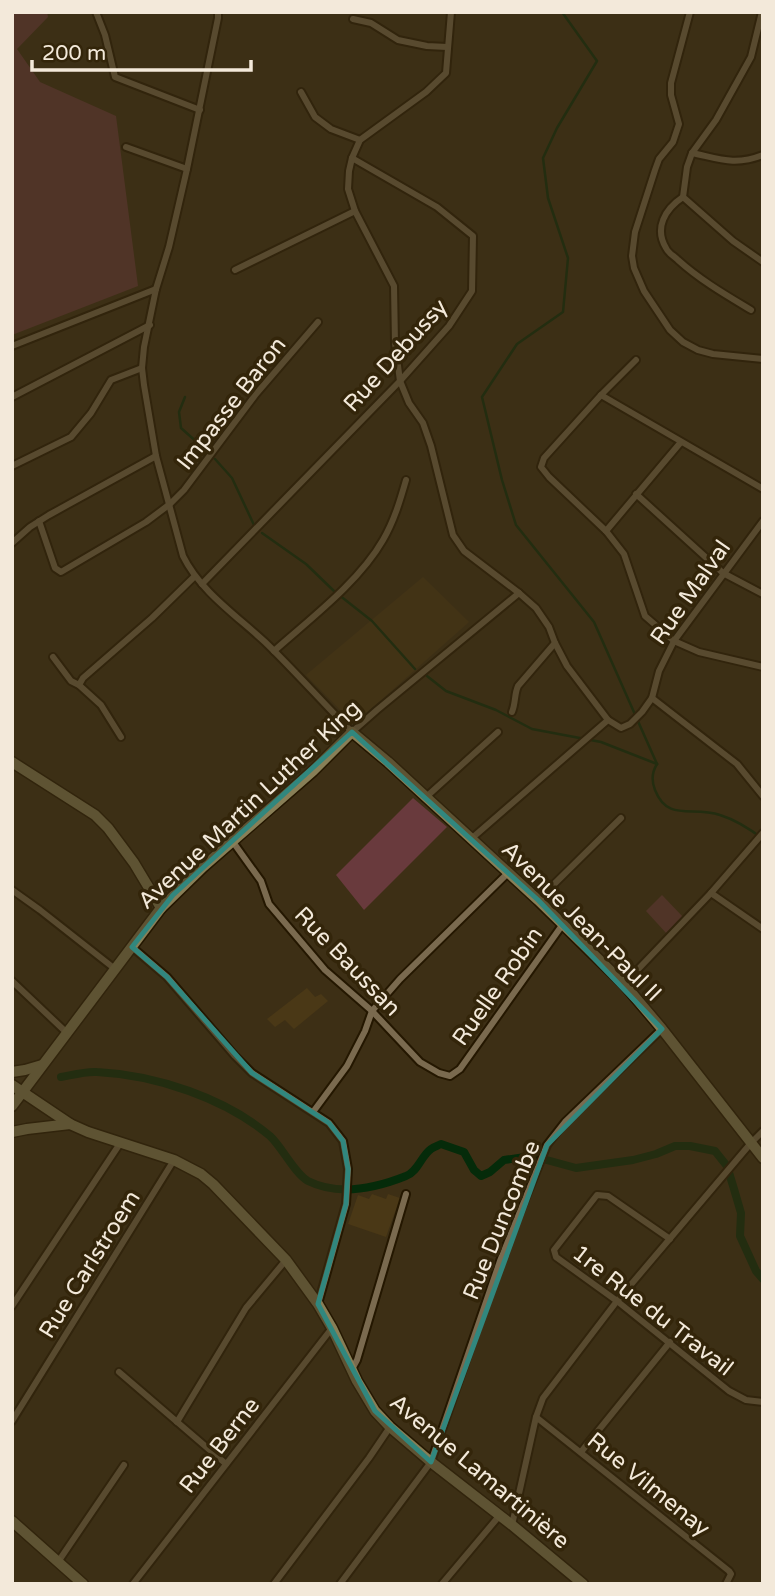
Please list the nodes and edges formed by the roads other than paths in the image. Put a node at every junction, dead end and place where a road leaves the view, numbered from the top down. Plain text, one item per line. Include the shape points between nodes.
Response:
1 (96, 12) edge
2 (218, 12) edge
3 (451, 12) edge
4 (690, 12) edge
5 (762, 12) edge
6 (353, 19) dead end
7 (447, 47) junction
8 (301, 92) dead end
9 (200, 110) junction
10 (360, 140) junction
11 (126, 147) dead end
12 (692, 153) junction
13 (763, 155) edge
14 (352, 158) junction
15 (187, 169) junction
16 (683, 197) junction
17 (355, 211) junction
18 (763, 262) edge
19 (235, 270) dead end
20 (156, 289) junction
21 (751, 310) dead end
22 (318, 322) dead end
23 (150, 325) junction
24 (12, 346) edge
25 (763, 359) edge
26 (636, 360) dead end
27 (142, 368) junction
28 (400, 381) junction
29 (601, 395) junction
30 (12, 397) edge
31 (681, 442) junction
32 (156, 456) junction
33 (12, 466) edge
34 (406, 480) dead end
35 (763, 489) edge
36 (636, 494) junction
37 (170, 504) junction
38 (39, 521) junction
39 (763, 521) edge
40 (606, 531) junction
41 (12, 543) edge
42 (723, 573) junction
43 (195, 576) junction
44 (202, 584) junction
45 (519, 593) junction
46 (763, 594) edge
47 (674, 641) junction
48 (555, 643) junction
49 (274, 651) junction
50 (53, 657) dead end
51 (763, 667) edge
52 (79, 685) junction
53 (652, 698) junction
54 (512, 712) dead end
55 (608, 720) junction
56 (352, 732) junction
57 (498, 732) dead end
58 (121, 737) dead end
59 (12, 762) edge
60 (763, 796) edge
61 (425, 798) junction
62 (621, 817) dead end
63 (763, 833) edge
64 (471, 839) junction
65 (233, 842) junction
66 (508, 873) junction
67 (12, 890) edge
68 (711, 893) junction
69 (538, 900) junction
70 (161, 908) junction
71 (563, 924) junction
72 (763, 929) edge
73 (132, 947) junction
74 (115, 969) junction
75 (12, 981) edge
76 (624, 984) junction
77 (372, 1011) junction
78 (662, 1028) junction
79 (67, 1033) junction
80 (42, 1065) junction
81 (460, 1069) joint
82 (12, 1072) edge
83 (12, 1084) edge
84 (22, 1092) junction
85 (12, 1106) edge
86 (313, 1112) junction
87 (70, 1124) junction
88 (12, 1132) edge
89 (763, 1132) edge
90 (121, 1142) junction
91 (751, 1143) junction
92 (763, 1158) edge
93 (174, 1160) junction
94 (406, 1194) dead end
95 (670, 1239) junction
96 (286, 1260) junction
97 (617, 1301) junction
98 (318, 1304) junction
99 (12, 1307) edge
100 (332, 1328) junction
101 (670, 1342) junction
102 (352, 1369) junction
103 (119, 1372) dead end
104 (763, 1402) edge
105 (536, 1417) junction
106 (12, 1421) edge
107 (177, 1422) junction
108 (390, 1427) junction
109 (581, 1452) junction
110 (431, 1462) junction
111 (226, 1464) junction
112 (124, 1465) dead end
113 (500, 1515) junction
114 (12, 1521) edge
115 (512, 1525) junction
116 (58, 1562) junction
117 (83, 1584) edge
118 (133, 1584) edge
119 (274, 1584) edge
120 (340, 1584) edge
121 (442, 1584) edge
122 (583, 1584) edge
123 (726, 1584) edge

1 - 9 street via 116,77
2 - 9 street
3 - 7 street
4 - 25 street via 671,83 679,124 673,142 659,159 635,232 634,268 644,291 683,342 713,354
5 - 12 street via 751,57
6 - 7 street via 371,23 398,40
7 - 10 street via 446,73
8 - 10 street via 315,117
9 - 15 street
10 - 14 street
11 - 15 street
12 - 13 street via 733,162
12 - 16 street
14 - 17 street via 348,189
14 - 28 street, Rue Debussy via 437,207 473,236 472,292 449,326
15 - 20 street
16 - 18 street
16 - 21 street via 665,214 660,230 666,250
17 - 19 street
17 - 28 street via 394,286
20 - 23 street
20 - 24 street
22 - 37 street, Impasse Baron
23 - 27 street
23 - 30 street
26 - 29 street
27 - 32 street
27 - 33 street via 111,380 71,437
28 - 44 street, Rue Debussy
28 - 45 street via 431,446 453,535 464,551
29 - 31 street
29 - 40 street via 541,467
31 - 35 street
31 - 36 street
32 - 37 street
32 - 38 street
34 - 49 street via 385,538 363,568
36 - 40 street
36 - 42 street
37 - 38 street, Impasse Baron via 61,572 55,568
37 - 43 street via 183,556
38 - 41 street
39 - 42 street, Rue Malval
40 - 47 street via 624,554 645,616
42 - 46 street
42 - 47 street, Rue Malval
43 - 44 street
43 - 52 street
44 - 49 street
45 - 48 street via 536,608
45 - 56 street, Avenue Martin Luther King
47 - 51 street via 699,652
47 - 53 street, Rue Malval
48 - 54 street via 518,686
48 - 55 street
49 - 56 street
50 - 52 street
52 - 58 street via 101,705
53 - 55 street, Rue Malval via 630,724 621,728
53 - 60 street via 737,764
55 - 64 street
56 - 61 street, Avenue Jean-Paul II
56 - 65 street, Avenue Martin Luther King
57 - 61 street
59 - 70 street via 95,815 134,863
61 - 64 street, Avenue Jean-Paul II
62 - 69 street
63 - 68 street
64 - 66 street, Avenue Jean-Paul II
65 - 70 street, Avenue Martin Luther King
65 - 77 street, Rue Baussan via 261,881 270,904 325,970
66 - 69 street, Avenue Jean-Paul II
66 - 77 street
67 - 74 street
68 - 72 street
68 - 76 street
69 - 71 street, Avenue Jean-Paul II
70 - 73 street, Avenue Martin Luther King
71 - 76 street, Avenue Jean-Paul II
71 - 81 street, Ruelle Robin
73 - 74 street, Avenue Martin Luther King
73 - 86 street via 167,977 252,1073
74 - 79 street, Avenue Martin Luther King
75 - 79 street
76 - 78 street, Avenue Jean-Paul II
77 - 81 street, Rue Baussan via 420,1062 450,1076
77 - 86 street via 346,1066
78 - 91 street, Avenue Jean-Paul II
78 - 110 street, Rue Duncombe via 565,1122 548,1145 500,1261
79 - 80 street, Avenue Martin Luther King
80 - 82 street
80 - 84 street, Avenue Martin Luther King
83 - 84 street, Avenue Lamartinière
84 - 85 street, Avenue Martin Luther King
84 - 87 street, Avenue Lamartinière
86 - 98 street via 343,1141 348,1169 346,1204
87 - 88 street
87 - 90 street, Avenue Lamartinière
89 - 91 street
90 - 93 street, Avenue Lamartinière
90 - 99 street
91 - 92 street, Avenue Jean-Paul II
91 - 95 street
93 - 96 street, Avenue Lamartinière via 213,1184
93 - 106 street, Rue Carlstroem
94 - 102 street
95 - 97 street
95 - 97 street, 1re Rue du Travail via 608,1196 597,1195 554,1250 556,1257
96 - 98 street, Avenue Lamartinière
96 - 107 street via 246,1308
97 - 101 street, 1re Rue du Travail
97 - 105 street via 543,1398
98 - 100 street, Avenue Lamartinière
100 - 102 street, Avenue Lamartinière
100 - 111 street, Rue Berne
101 - 104 street, 1re Rue du Travail via 729,1391
101 - 109 street
102 - 108 street, Avenue Lamartinière via 375,1411
103 - 107 street
105 - 109 street, Rue Vilmenay
105 - 115 street
107 - 111 street
108 - 110 street, Avenue Lamartinière
108 - 119 street
109 - 123 street, Rue Vilmenay via 729,1571
110 - 113 street, Avenue Lamartinière
110 - 120 street, Rue Duncombe
111 - 118 street, Rue Berne
112 - 116 street
113 - 115 street, Avenue Lamartinière
113 - 121 street
114 - 116 street
115 - 122 street, Avenue Lamartinière
116 - 117 street

